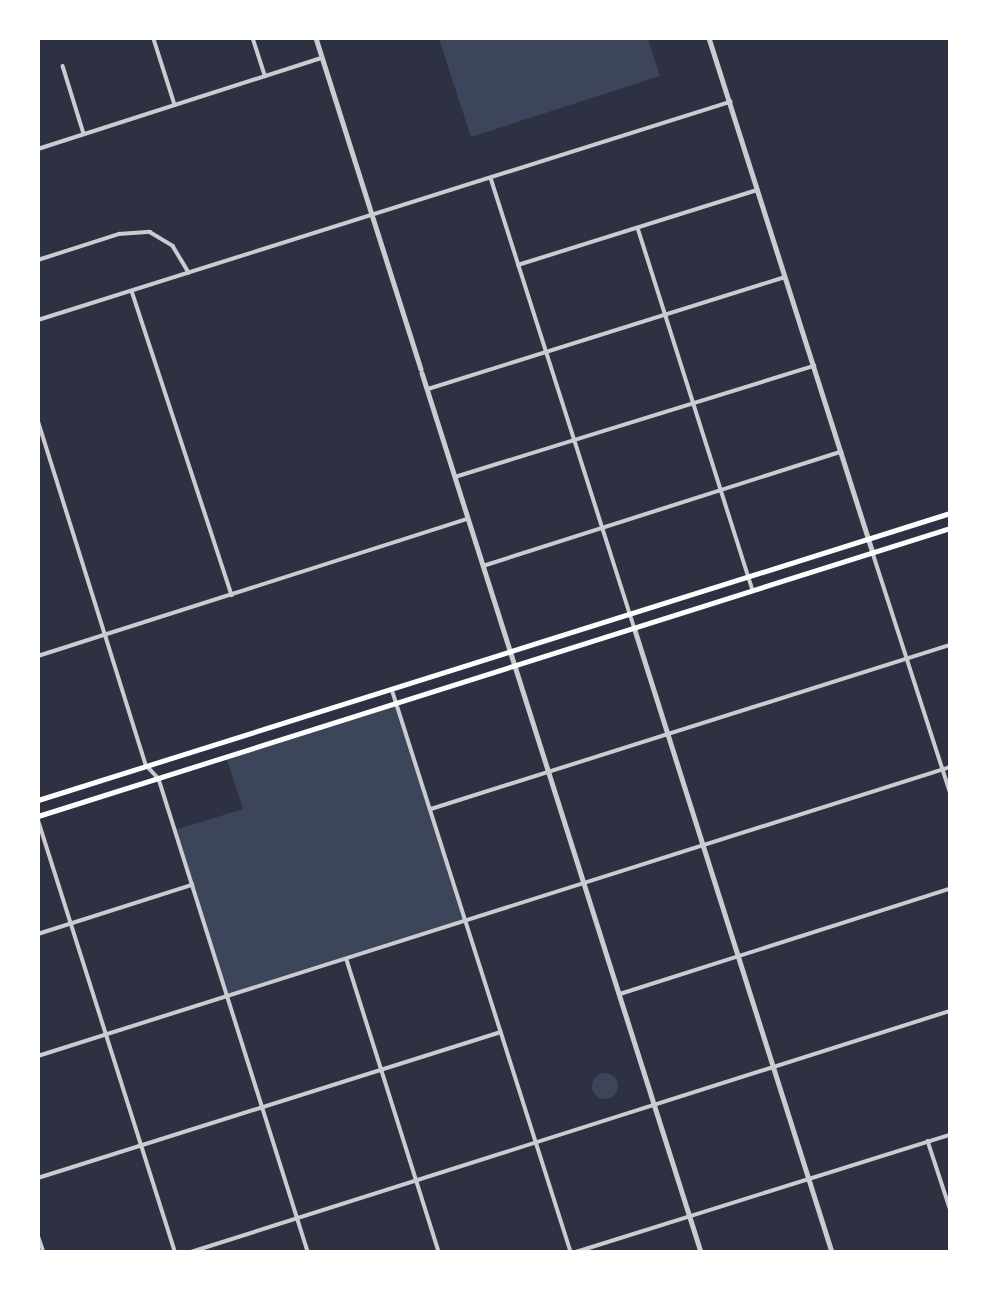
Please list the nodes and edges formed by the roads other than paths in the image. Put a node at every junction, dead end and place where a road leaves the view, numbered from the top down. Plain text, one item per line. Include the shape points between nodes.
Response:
1 (253, 38) edge
2 (316, 38) edge
3 (709, 38) edge
4 (154, 39) edge
5 (322, 58) junction
6 (63, 66) dead end
7 (265, 76) junction
8 (730, 102) junction
9 (175, 105) junction
10 (84, 134) junction
11 (38, 149) edge
12 (491, 178) junction
13 (758, 190) junction
14 (372, 215) junction
15 (638, 228) junction
16 (38, 260) edge
17 (518, 265) junction
18 (189, 273) junction
19 (785, 277) junction
20 (132, 291) junction
21 (666, 314) junction
22 (38, 320) edge
23 (546, 352) junction
24 (814, 366) junction
25 (428, 389) junction
26 (694, 402) junction
27 (38, 420) edge
28 (575, 439) junction
29 (841, 452) junction
30 (455, 477) junction
31 (722, 490) junction
32 (950, 513) edge
33 (468, 519) junction
34 (602, 528) junction
35 (950, 528) edge
36 (869, 539) junction
37 (873, 553) junction
38 (484, 566) junction
39 (749, 577) junction
40 (753, 591) junction
41 (232, 595) junction
42 (629, 614) junction
43 (634, 627) junction
44 (107, 634) junction
45 (950, 645) edge
46 (510, 650) junction
47 (38, 656) edge
48 (907, 658) junction
49 (514, 665) junction
50 (392, 689) junction
51 (397, 702) junction
52 (668, 734) junction
53 (146, 765) junction
54 (950, 767) edge
55 (943, 769) junction
56 (550, 771) junction
57 (159, 779) junction
58 (950, 792) edge
59 (38, 800) edge
60 (430, 809) junction
61 (38, 817) edge
62 (704, 845) junction
63 (585, 883) junction
64 (192, 885) junction
65 (950, 890) edge
66 (466, 920) junction
67 (72, 924) junction
68 (38, 934) edge
69 (739, 957) junction
70 (347, 959) junction
71 (620, 995) junction
72 (228, 996) junction
73 (950, 1011) edge
74 (500, 1032) junction
75 (106, 1035) junction
76 (38, 1056) edge
77 (774, 1068) junction
78 (381, 1069) junction
79 (655, 1105) junction
80 (263, 1108) junction
81 (950, 1135) edge
82 (928, 1142) junction
83 (536, 1143) junction
84 (142, 1146) junction
85 (38, 1178) edge
86 (808, 1178) junction
87 (417, 1180) junction
88 (950, 1208) edge
89 (690, 1216) junction
90 (297, 1218) junction
91 (38, 1235) edge
92 (44, 1251) edge
93 (175, 1251) edge
94 (191, 1251) edge
95 (308, 1251) edge
96 (439, 1251) edge
97 (573, 1251) edge
98 (701, 1251) edge
99 (832, 1251) edge

1 - 7 street
2 - 5 street
3 - 8 street
4 - 9 street
5 - 7 street
5 - 14 street
6 - 10 street
7 - 9 street
8 - 12 street
8 - 13 street
9 - 10 street
10 - 11 street
12 - 14 street
12 - 17 street
13 - 15 street
13 - 19 street
14 - 18 street
14 - 25 street
15 - 17 street
15 - 21 street
16 - 18 street via 119,234 150,232 173,246
17 - 23 street
18 - 20 street
19 - 21 street
19 - 24 street
20 - 22 street
20 - 41 street
21 - 23 street
21 - 26 street
23 - 25 street
23 - 28 street
24 - 26 street
24 - 29 street
25 - 30 street
26 - 28 street
26 - 31 street
27 - 44 street
28 - 30 street
28 - 34 street
29 - 31 street
29 - 36 street
30 - 33 street
31 - 34 street
31 - 39 street
32 - 36 highway
33 - 38 street
33 - 41 street
34 - 38 street
34 - 42 street
35 - 37 highway
36 - 37 street
36 - 39 highway
37 - 40 highway
37 - 48 street
38 - 46 street
39 - 40 street
39 - 42 highway
40 - 43 highway
41 - 44 street
42 - 43 street
42 - 46 highway
43 - 49 highway
43 - 52 street
44 - 47 street
44 - 53 street
45 - 48 street
46 - 49 street
46 - 50 highway
48 - 52 street
48 - 55 street
49 - 51 highway
49 - 56 street
50 - 51 street
50 - 53 highway
51 - 57 highway
51 - 60 street
52 - 56 street
52 - 62 street
53 - 57 street
53 - 59 highway
54 - 55 street
55 - 58 street
55 - 62 street
56 - 60 street
56 - 63 street
57 - 61 highway
57 - 64 street
60 - 66 street
61 - 67 street
62 - 63 street
62 - 69 street
63 - 66 street
63 - 71 street
64 - 67 street
64 - 72 street
65 - 69 street
66 - 70 street
66 - 74 street
67 - 68 street
67 - 75 street
69 - 71 street
69 - 77 street
70 - 72 street
70 - 78 street
71 - 79 street
72 - 75 street
72 - 80 street
73 - 77 street
74 - 78 street
74 - 83 street
75 - 76 street
75 - 84 street
77 - 79 street
77 - 86 street
78 - 80 street
78 - 87 street
79 - 83 street
79 - 89 street
80 - 84 street
80 - 90 street
81 - 82 street
82 - 86 street
82 - 88 street
83 - 87 street
83 - 97 street
84 - 85 street
84 - 93 street
86 - 89 street
86 - 99 street
87 - 90 street
87 - 96 street
89 - 97 street
89 - 98 street
90 - 94 street
90 - 95 street
91 - 92 street

